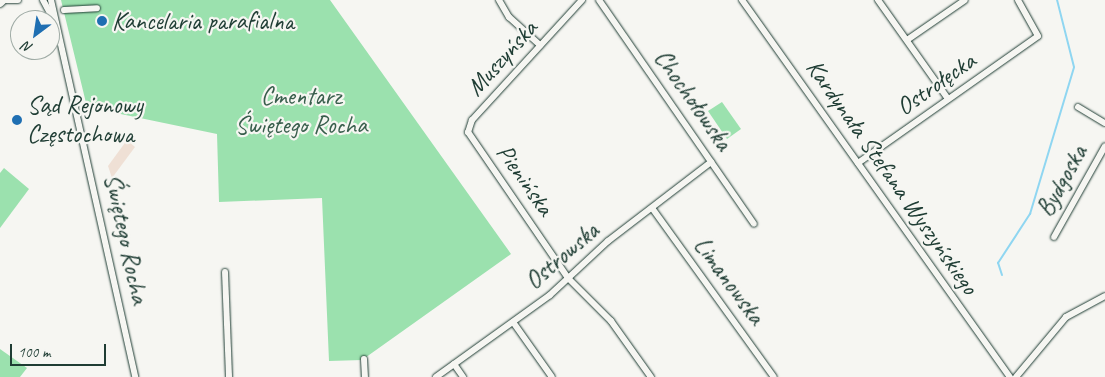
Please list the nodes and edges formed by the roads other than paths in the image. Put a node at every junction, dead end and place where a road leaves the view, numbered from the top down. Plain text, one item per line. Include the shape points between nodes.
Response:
1 (3, 0) edge
2 (18, 0) edge
3 (499, 0) edge
4 (582, 0) edge
5 (599, 0) edge
6 (742, 0) edge
7 (878, 0) edge
8 (964, 0) edge
9 (1018, 0) edge
10 (0, 3) edge
11 (97, 8) dead end
12 (64, 10) dead end
13 (907, 40) junction
14 (60, 45) edge
15 (540, 45) junction
16 (948, 99) junction
17 (1078, 107) dead end
18 (472, 120) joint
19 (1105, 123) edge
20 (1105, 146) edge
21 (711, 162) junction
22 (858, 164) junction
23 (652, 208) junction
24 (754, 224) dead end
25 (1054, 237) dead end
26 (225, 272) dead end
27 (568, 278) junction
28 (1105, 296) edge
29 (513, 322) junction
30 (364, 359) dead end
31 (454, 364) junction
32 (135, 377) edge
33 (229, 377) edge
34 (365, 377) edge
35 (436, 377) edge
36 (463, 377) edge
37 (552, 377) edge
38 (652, 377) edge
39 (774, 377) edge
40 (1010, 377) edge
41 (1016, 377) edge

1 - 2 street
1 - 10 main road
3 - 15 street via 510,17
4 - 15 street, Muszyńska
5 - 21 street, Chochołowska
6 - 22 street, Kardynała Stefana Wyszyńskiego
7 - 13 street
8 - 13 street
9 - 16 street, Ostrołęcka via 1038,36
11 - 12 street
13 - 16 street
14 - 32 street, Świętego Rocha
15 - 18 street, Muszyńska
16 - 22 street, Ostrołęcka
17 - 19 street, Bydgoska
18 - 27 street, Pienińska via 468,132 474,144
20 - 25 street, Bydgoska
21 - 23 street, Ostrowska
21 - 24 street, Chochołowska
22 - 40 street, Kardynała Stefana Wyszyńskiego
23 - 27 street, Ostrowska
23 - 39 street, Limanowska
26 - 33 street
27 - 29 street, Ostrowska
27 - 38 street, Pienińska via 611,321
28 - 41 street via 1066,317
29 - 31 street, Ostrowska
29 - 37 street
30 - 34 street
31 - 35 street, Ostrowska
31 - 36 street

